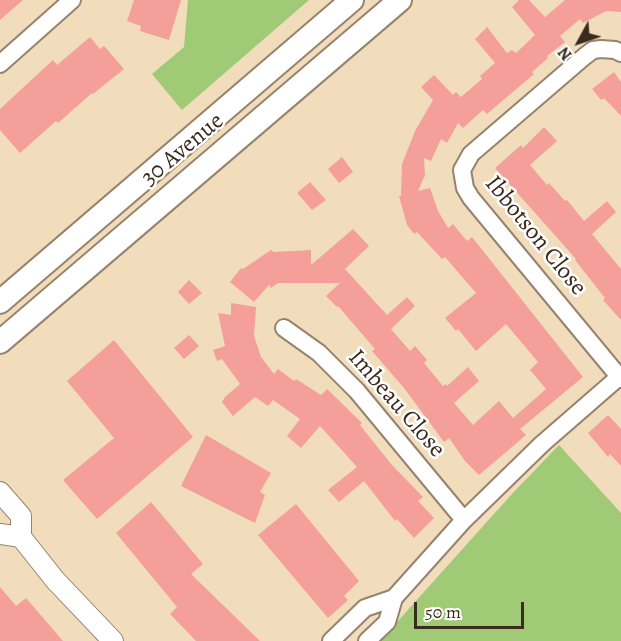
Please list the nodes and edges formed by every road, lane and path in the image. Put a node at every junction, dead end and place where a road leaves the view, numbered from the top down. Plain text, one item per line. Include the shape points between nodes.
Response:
1 (72, 0) edge
2 (352, 0) edge
3 (400, 0) edge
4 (621, 53) edge
5 (0, 64) edge
6 (0, 302) edge
7 (284, 328) dead end
8 (0, 342) edge
9 (620, 378) edge
10 (0, 492) edge
11 (464, 520) junction
12 (0, 534) edge
13 (21, 537) junction
14 (394, 598) junction
15 (112, 641) edge
16 (332, 641) edge
17 (367, 641) edge

1 - 5 street
2 - 6 main road, 30 Avenue
3 - 8 main road, 30 Avenue
4 - 9 street, Ibbotson Close via 593,50 471,154 462,170 471,198
7 - 11 street, Imbeau Close via 319,353 357,391
9 - 11 street, Ibbotson Close via 542,444
10 - 13 street via 21,516
11 - 14 street, Ibbotson Close
12 - 13 street
13 - 15 street
14 - 16 street, Ibbotson Close via 365,608
14 - 17 street, Ibbotson Close via 387,622

